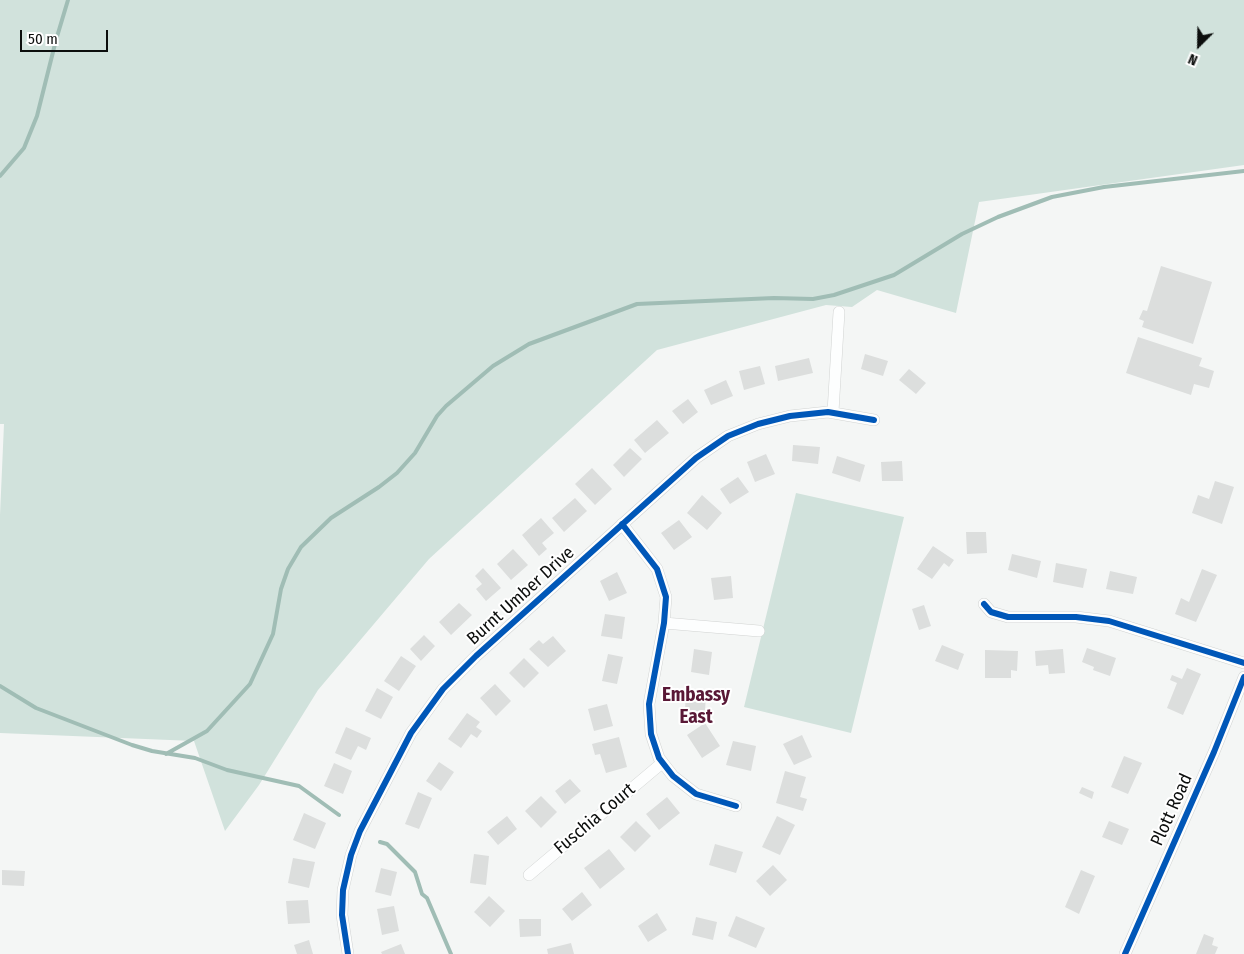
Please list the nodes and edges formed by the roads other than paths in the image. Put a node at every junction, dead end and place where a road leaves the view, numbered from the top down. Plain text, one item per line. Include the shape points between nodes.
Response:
1 (839, 312) dead end
2 (833, 412) junction
3 (874, 420) dead end
4 (622, 524) junction
5 (984, 604) dead end
6 (664, 623) junction
7 (760, 631) dead end
8 (1244, 663) edge
9 (1244, 677) edge
10 (662, 763) junction
11 (736, 806) dead end
12 (529, 875) dead end
13 (348, 954) edge
14 (1124, 954) edge

1 - 2 street
2 - 3 street, Burnt Umber Drive
2 - 4 street, Burnt Umber Drive via 778,418 728,436 696,458
4 - 6 street via 657,569 666,597
4 - 13 street, Burnt Umber Drive via 456,676 411,733 360,831 346,872 342,915
5 - 8 street via 991,612 1008,617 1076,617 1109,621
6 - 7 street
6 - 10 street via 648,719
9 - 14 street, Plott Road
10 - 11 street via 696,794
10 - 12 street, Fuschia Court

